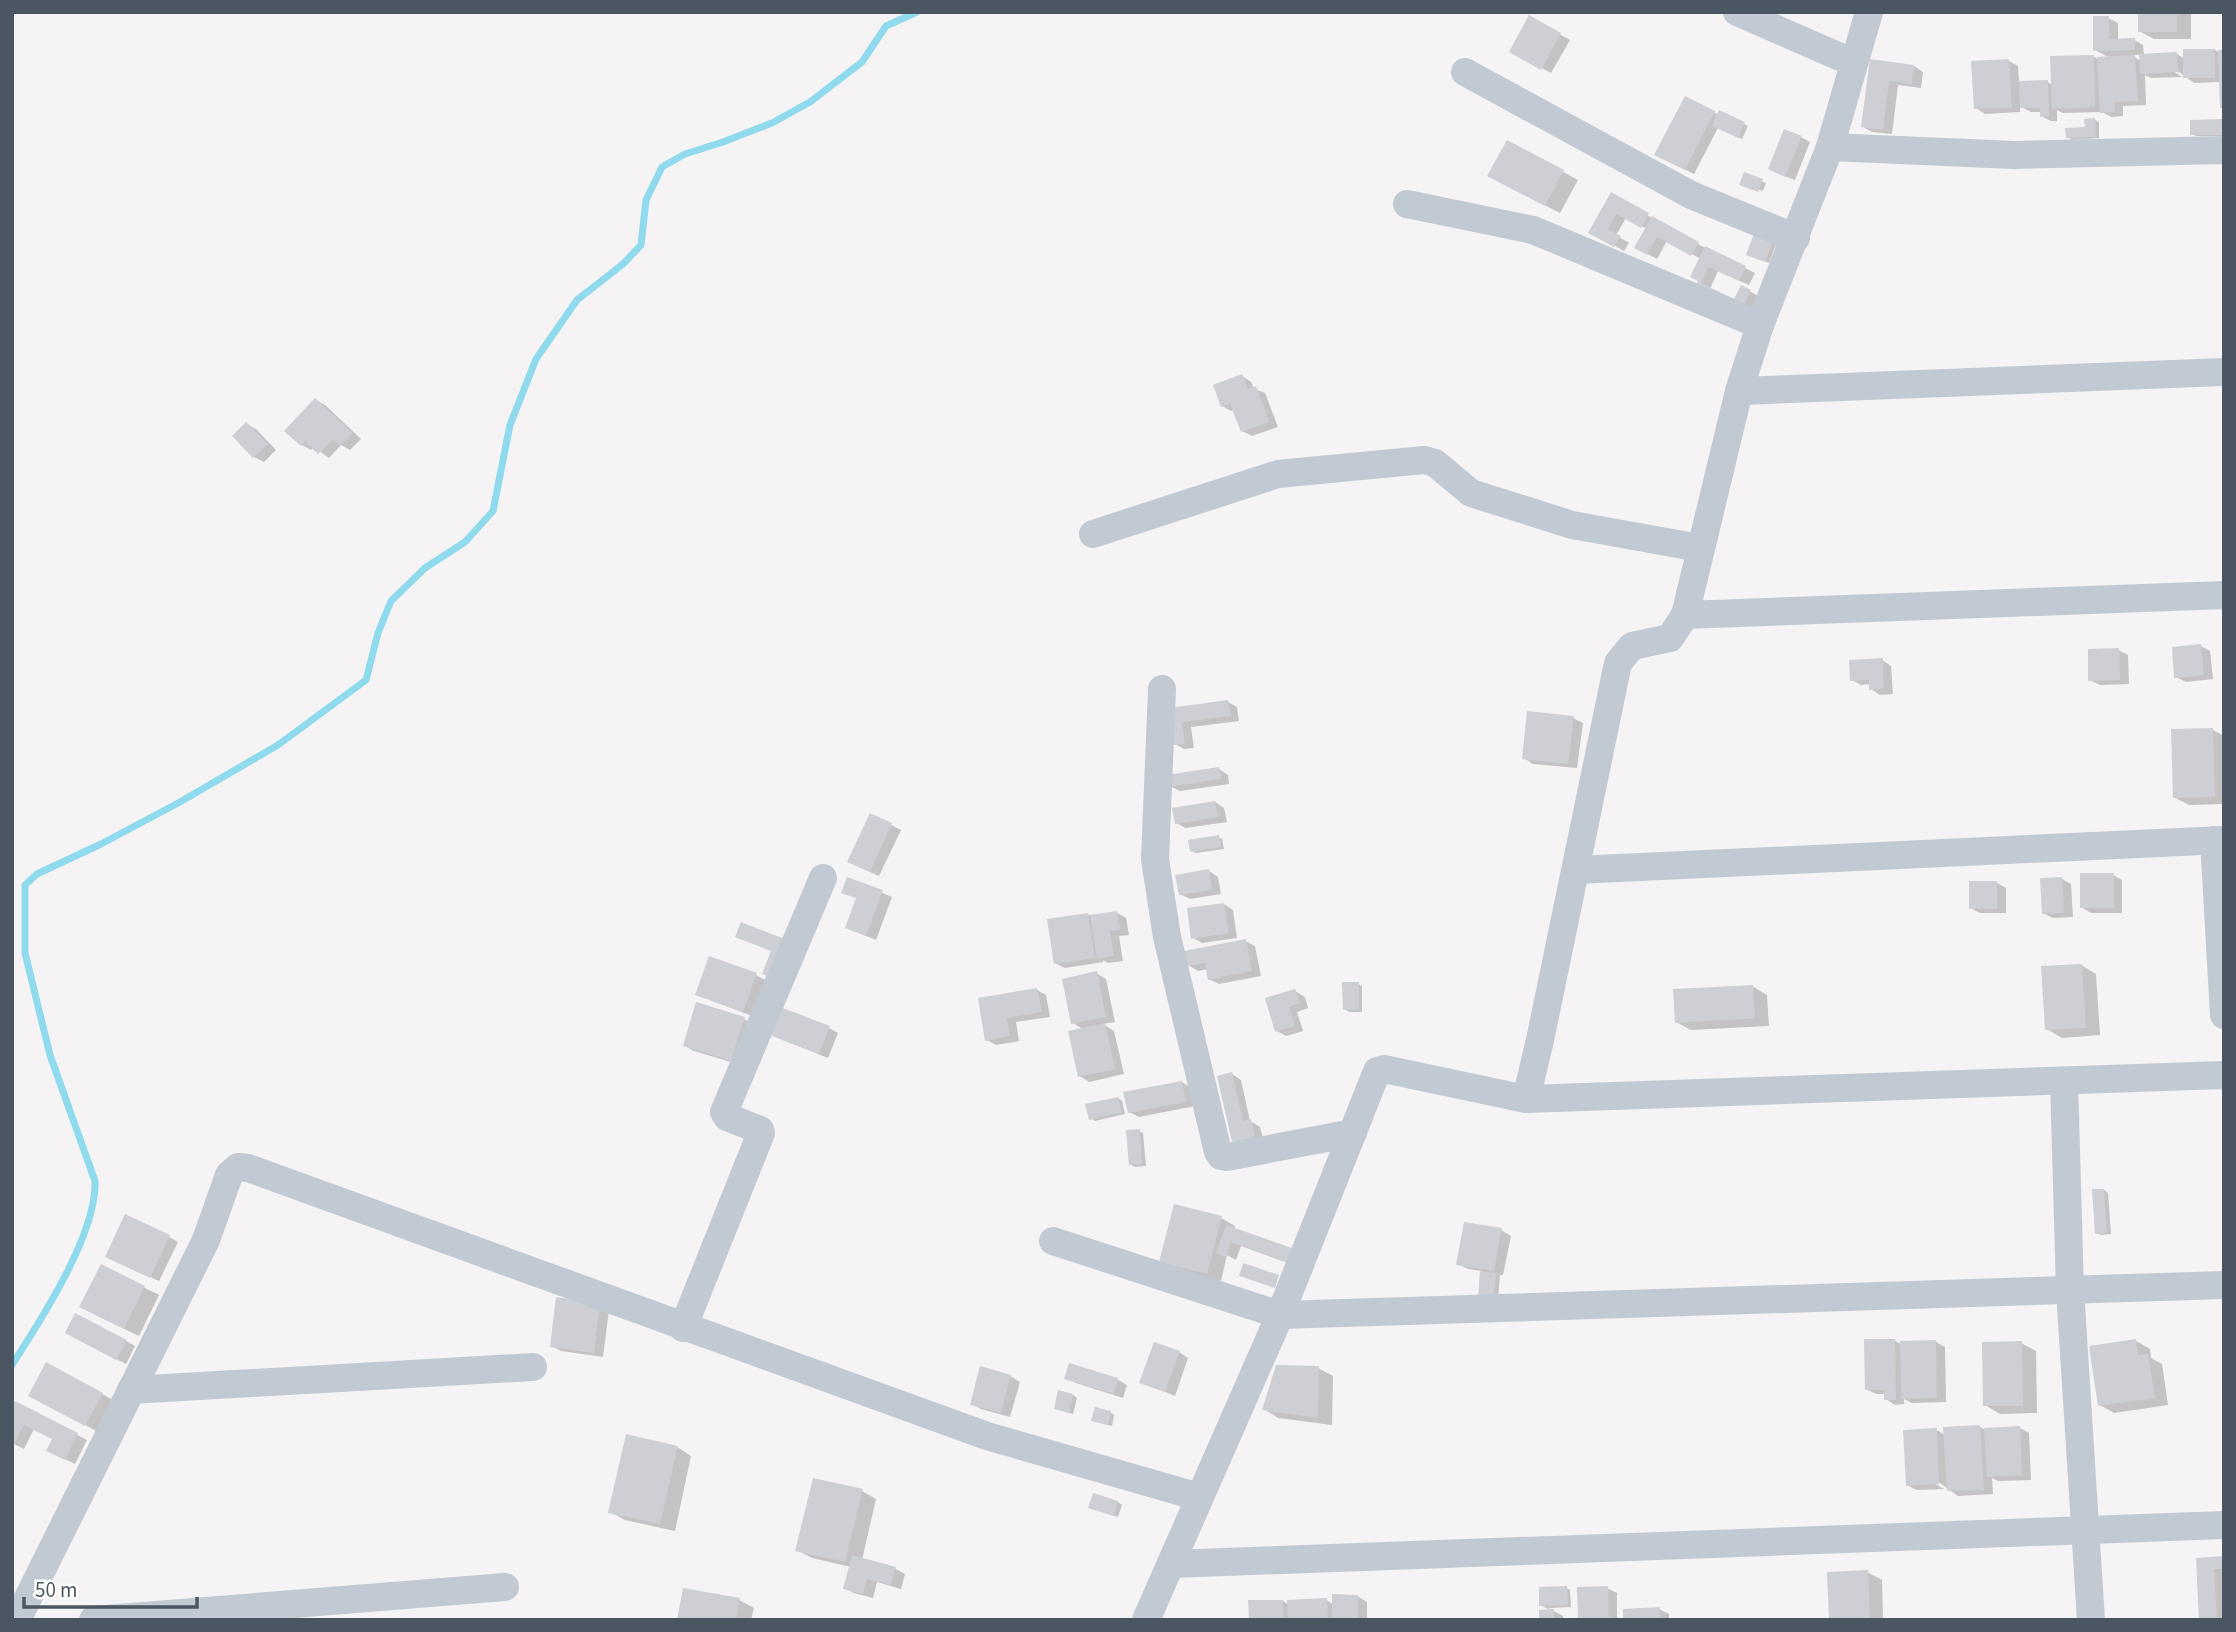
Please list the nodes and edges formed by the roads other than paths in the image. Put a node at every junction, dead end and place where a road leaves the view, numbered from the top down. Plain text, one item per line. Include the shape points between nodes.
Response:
1 (1737, 12) edge
2 (1869, 12) edge
3 (1854, 64) junction
4 (1465, 72) dead end
5 (1830, 147) junction
6 (2224, 150) edge
7 (1408, 204) dead end
8 (1796, 237) junction
9 (1760, 325) junction
10 (2224, 372) edge
11 (1739, 391) junction
12 (1093, 534) dead end
13 (1700, 548) junction
14 (2224, 595) edge
15 (1685, 615) junction
16 (1162, 689) dead end
17 (2219, 840) edge
18 (1576, 870) junction
19 (823, 878) dead end
20 (2224, 1016) edge
21 (2224, 1074) edge
22 (2064, 1080) junction
23 (1526, 1098) junction
24 (1353, 1133) junction
25 (1053, 1241) dead end
26 (2224, 1285) edge
27 (2070, 1290) junction
28 (1280, 1315) junction
29 (683, 1328) junction
30 (533, 1367) dead end
31 (131, 1390) junction
32 (1199, 1497) junction
33 (2224, 1525) edge
34 (2086, 1531) junction
35 (1172, 1564) junction
36 (505, 1587) dead end
37 (17, 1620) edge
38 (93, 1620) edge
39 (1146, 1620) edge
40 (2091, 1620) edge

1 - 3 street
2 - 3 street
3 - 5 street
4 - 8 street via 1691,195
5 - 6 street via 2014,155
5 - 8 street
7 - 9 street via 1532,230
8 - 9 street
9 - 11 street
10 - 11 street
11 - 13 street
12 - 13 street via 1278,474 1424,460 1435,463 1471,493 1572,525
13 - 15 street
14 - 15 street
15 - 18 street via 1670,638 1632,646 1618,663
16 - 24 street via 1155,859 1167,937 1218,1152 1227,1157
17 - 18 street
17 - 20 street
18 - 23 street
19 - 29 street via 724,1112 761,1133
21 - 22 street
22 - 23 street
22 - 27 street
23 - 24 street via 1380,1068
24 - 28 street
25 - 28 street
26 - 27 street
27 - 28 street
27 - 34 street
28 - 32 street
29 - 31 street via 238,1167 229,1175 206,1240
29 - 32 street via 987,1436
30 - 31 street
31 - 37 street
32 - 35 street
33 - 34 street
34 - 35 street
34 - 40 street
35 - 39 street
36 - 38 street

